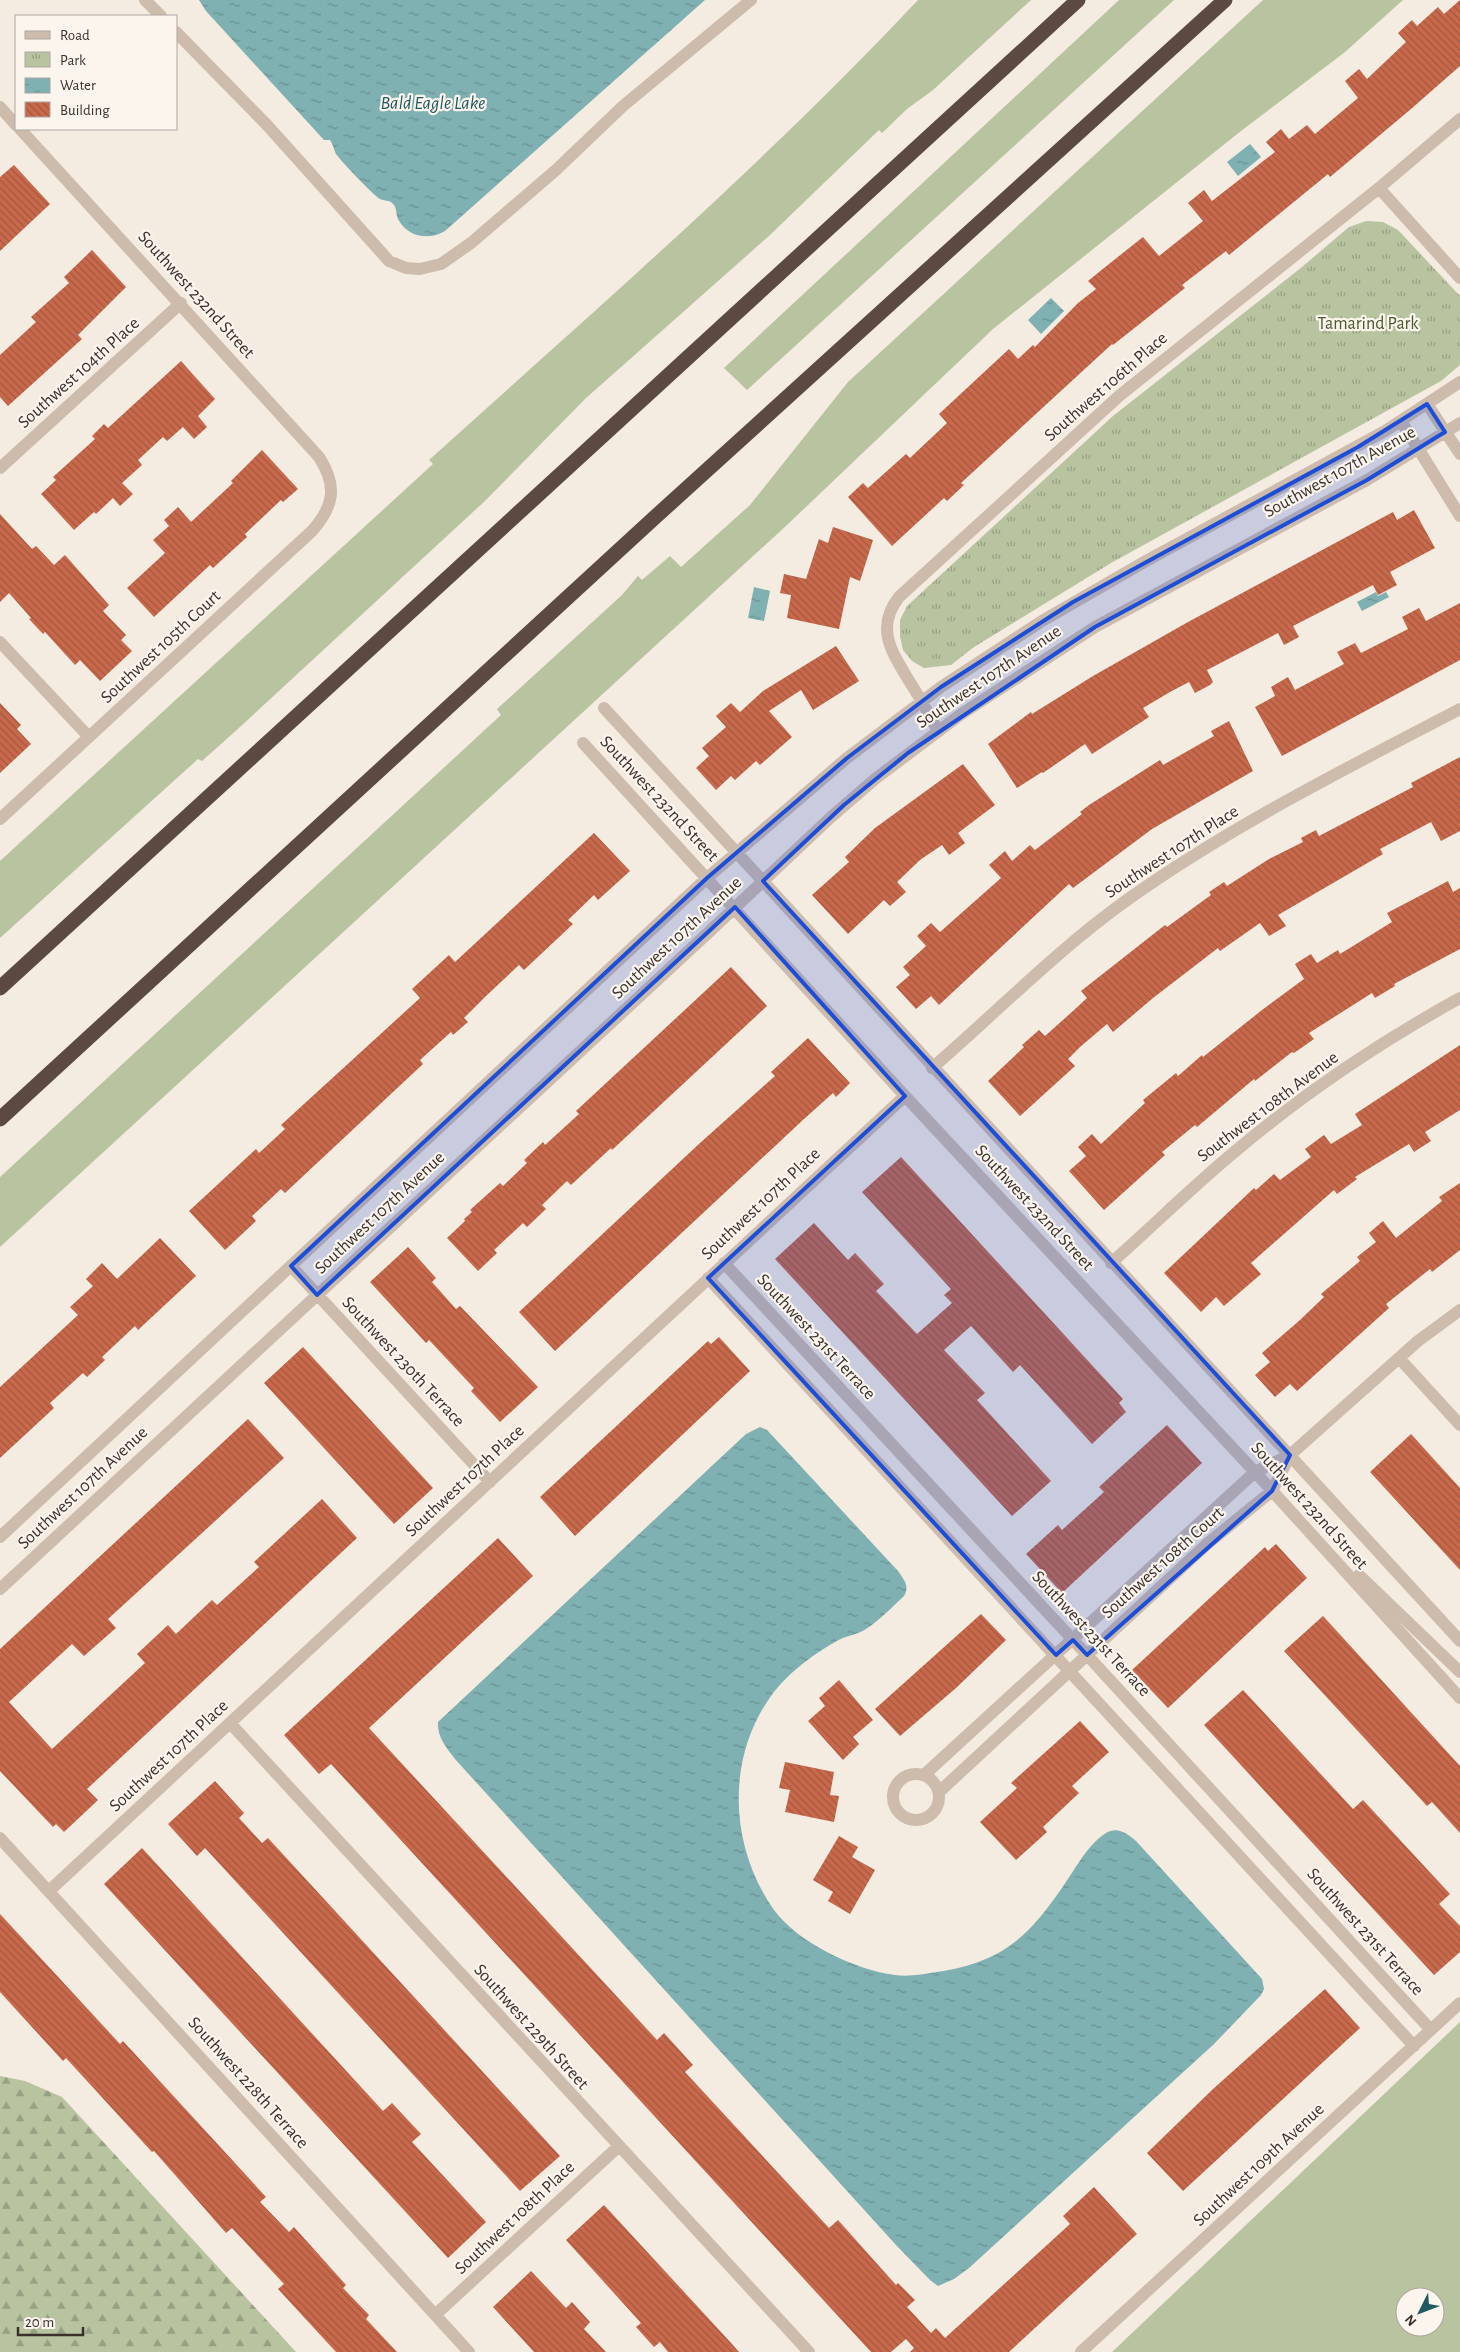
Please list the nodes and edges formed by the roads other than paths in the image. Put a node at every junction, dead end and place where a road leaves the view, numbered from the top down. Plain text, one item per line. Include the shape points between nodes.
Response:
1 (144, 0) edge
2 (751, 0) edge
3 (1078, 0) edge
4 (1225, 0) edge
5 (159, 15) edge
6 (178, 34) edge
7 (2, 113) edge
8 (1460, 119) edge
9 (15, 124) edge
10 (21, 130) edge
11 (1379, 188) junction
12 (1460, 278) edge
13 (181, 303) junction
14 (1460, 382) edge
15 (1427, 404) junction
16 (1401, 421) junction
17 (1460, 422) edge
18 (1445, 432) junction
19 (1419, 449) junction
20 (1460, 454) edge
21 (0, 468) edge
22 (332, 492) joint
23 (1460, 516) edge
24 (0, 642) edge
25 (922, 702) junction
26 (604, 708) dead end
27 (1460, 709) edge
28 (938, 731) junction
29 (89, 737) junction
30 (583, 743) dead end
31 (0, 819) edge
32 (736, 852) junction
33 (708, 878) junction
34 (763, 881) junction
35 (735, 907) junction
36 (0, 988) edge
37 (1460, 998) edge
38 (932, 1068) junction
39 (905, 1096) junction
40 (0, 1119) edge
41 (724, 1263) junction
42 (1111, 1263) junction
43 (291, 1266) junction
44 (708, 1278) junction
45 (317, 1295) junction
46 (1460, 1310) edge
47 (1399, 1358) junction
48 (1460, 1425) edge
49 (1290, 1455) junction
50 (1255, 1472) junction
51 (490, 1482) junction
52 (1272, 1490) junction
53 (1306, 1529) junction
54 (0, 1536) edge
55 (0, 1589) edge
56 (1073, 1640) junction
57 (1460, 1641) edge
58 (1087, 1655) junction
59 (1056, 1656) junction
60 (1070, 1670) junction
61 (1460, 1672) edge
62 (1460, 1698) edge
63 (230, 1723) junction
64 (924, 1775) junction
65 (939, 1792) junction
66 (0, 1838) edge
67 (49, 1891) junction
68 (1460, 2003) edge
69 (1430, 2030) junction
70 (1414, 2046) junction
71 (618, 2147) junction
72 (435, 2315) junction
73 (469, 2352) edge
74 (809, 2352) edge
75 (1081, 2352) edge

1 - 5 street
2 - 6 street via 662,72 471,244 441,264 420,269 388,261 267,125
3 - 36 highway
4 - 40 highway
7 - 9 street
8 - 11 street, Southwest 106th Place
10 - 13 street, Southwest 232nd Street
11 - 12 street
11 - 25 street, Southwest 106th Place via 1118,396 899,596 889,616 888,640
13 - 21 street, Southwest 104th Place
13 - 22 street, Southwest 232nd Street via 319,457 330,476
14 - 15 street, Southwest 107th Avenue
15 - 16 street, Southwest 107th Avenue
15 - 18 street
16 - 19 street
16 - 25 street, Southwest 107th Avenue via 1073,602 1005,644
17 - 18 street, Southwest 107th Avenue
18 - 19 street, Southwest 107th Avenue
18 - 20 street
19 - 23 street
19 - 28 street, Southwest 107th Avenue via 1095,628
22 - 29 street, Southwest 105th Court via 323,516 312,531
24 - 29 street
25 - 28 street, Southwest 106th Place
25 - 32 street, Southwest 107th Avenue via 847,758
26 - 32 street, Southwest 232nd Street
27 - 38 street, Southwest 107th Place via 1237,829 1154,881 1065,948
28 - 34 street, Southwest 107th Avenue via 844,805
29 - 31 street, Southwest 105th Court
30 - 33 street, Southwest 232nd Street
32 - 33 street, Southwest 107th Avenue
32 - 34 street, Southwest 232nd Street
33 - 35 street, Southwest 232nd Street
33 - 43 street, Southwest 107th Avenue
34 - 35 street, Southwest 107th Avenue
34 - 38 street, Southwest 232nd Street
35 - 39 street, Southwest 232nd Street
35 - 45 street, Southwest 107th Avenue
37 - 42 street, Southwest 108th Avenue via 1382,1044 1275,1118
38 - 42 street, Southwest 232nd Street
39 - 41 street, Southwest 107th Place
39 - 50 street, Southwest 232nd Street
41 - 44 street, Southwest 107th Place
41 - 56 street, Southwest 231st Terrace
42 - 49 street, Southwest 232nd Street
43 - 45 street, Southwest 230th Terrace
43 - 54 street, Southwest 107th Avenue
44 - 51 street, Southwest 107th Place
44 - 59 street
45 - 51 street, Southwest 230th Terrace
45 - 55 street, Southwest 107th Avenue
46 - 47 street, Southwest 108th Court
47 - 48 street
47 - 49 street, Southwest 108th Court
49 - 50 street, Southwest 108th Court
49 - 52 street, Southwest 108th Court
49 - 57 street, Southwest 232nd Street
50 - 52 street, Southwest 232nd Street
50 - 56 street, Southwest 108th Court
51 - 63 street, Southwest 107th Place
52 - 53 street, Southwest 232nd Street
52 - 58 street, Southwest 108th Court via 1207,1544
53 - 61 street via 1352,1568
53 - 62 street, Southwest 232nd Street
56 - 58 street, Southwest 231st Terrace
56 - 59 street, Southwest 108th Court
58 - 60 street, Southwest 108th Court
58 - 69 street, Southwest 231st Terrace
59 - 60 street
59 - 64 street, Southwest 108th Court
60 - 65 street, Southwest 108th Court
60 - 70 street
63 - 67 street, Southwest 107th Place
63 - 71 street, Southwest 229th Street
64 - 65 street
64 - 65 street via 916,1773 901,1779 894,1793 896,1808 909,1819 925,1818 937,1808
66 - 67 street, Southwest 228th Terrace
67 - 72 street, Southwest 228th Terrace
68 - 69 street, Southwest 109th Avenue
69 - 70 street, Southwest 109th Avenue
70 - 75 street, Southwest 109th Avenue
71 - 72 street, Southwest 108th Place
71 - 74 street, Southwest 229th Street
72 - 73 street, Southwest 228th Terrace

